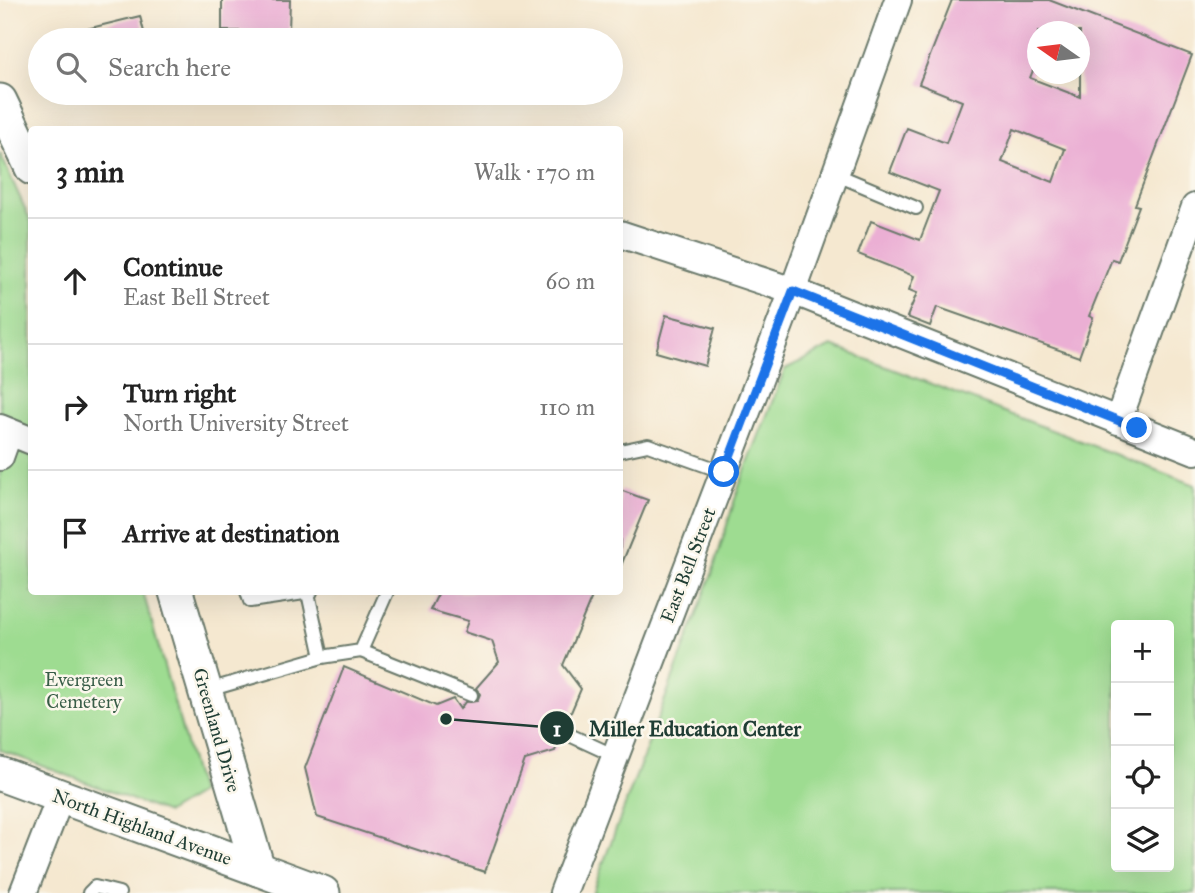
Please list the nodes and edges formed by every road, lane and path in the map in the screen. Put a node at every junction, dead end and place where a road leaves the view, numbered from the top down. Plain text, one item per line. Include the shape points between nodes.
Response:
1 (898, 0) edge
2 (4, 118) edge
3 (28, 162) edge
4 (835, 174) junction
5 (1195, 207) edge
6 (916, 208) dead end
7 (623, 235) edge
8 (793, 291) junction
9 (1118, 421) junction
10 (13, 434) edge
11 (623, 450) edge
12 (1195, 451) edge
13 (0, 457) edge
14 (724, 472) junction
15 (177, 595) edge
16 (248, 595) edge
17 (290, 595) edge
18 (311, 595) edge
19 (386, 595) edge
20 (361, 651) junction
21 (321, 657) junction
22 (205, 691) junction
23 (471, 695) dead end
24 (563, 732) dead end
25 (615, 756) junction
26 (0, 774) edge
27 (60, 798) junction
28 (258, 869) junction
29 (23, 893) edge
30 (89, 893) edge
31 (119, 893) edge
32 (323, 893) edge
33 (563, 893) edge

1 - 4 street, East Bell Street
2 - 3 street
4 - 6 lane
4 - 8 street, East Bell Street
5 - 9 street
7 - 8 street
8 - 9 street
8 - 14 street, East Bell Street
9 - 12 street
10 - 13 street
11 - 14 lane via 648,445
14 - 25 street, East Bell Street
15 - 22 street, Greenland Drive
16 - 17 lane via 250,601
18 - 21 lane
19 - 20 lane
20 - 21 lane
20 - 23 lane
21 - 22 lane
22 - 28 street, Greenland Drive
24 - 25 lane
25 - 33 street, East Bell Street
26 - 27 street, North Highland Avenue
27 - 28 street, North Highland Avenue
27 - 29 street
28 - 32 street, North Highland Avenue
30 - 31 lane via 95,887

